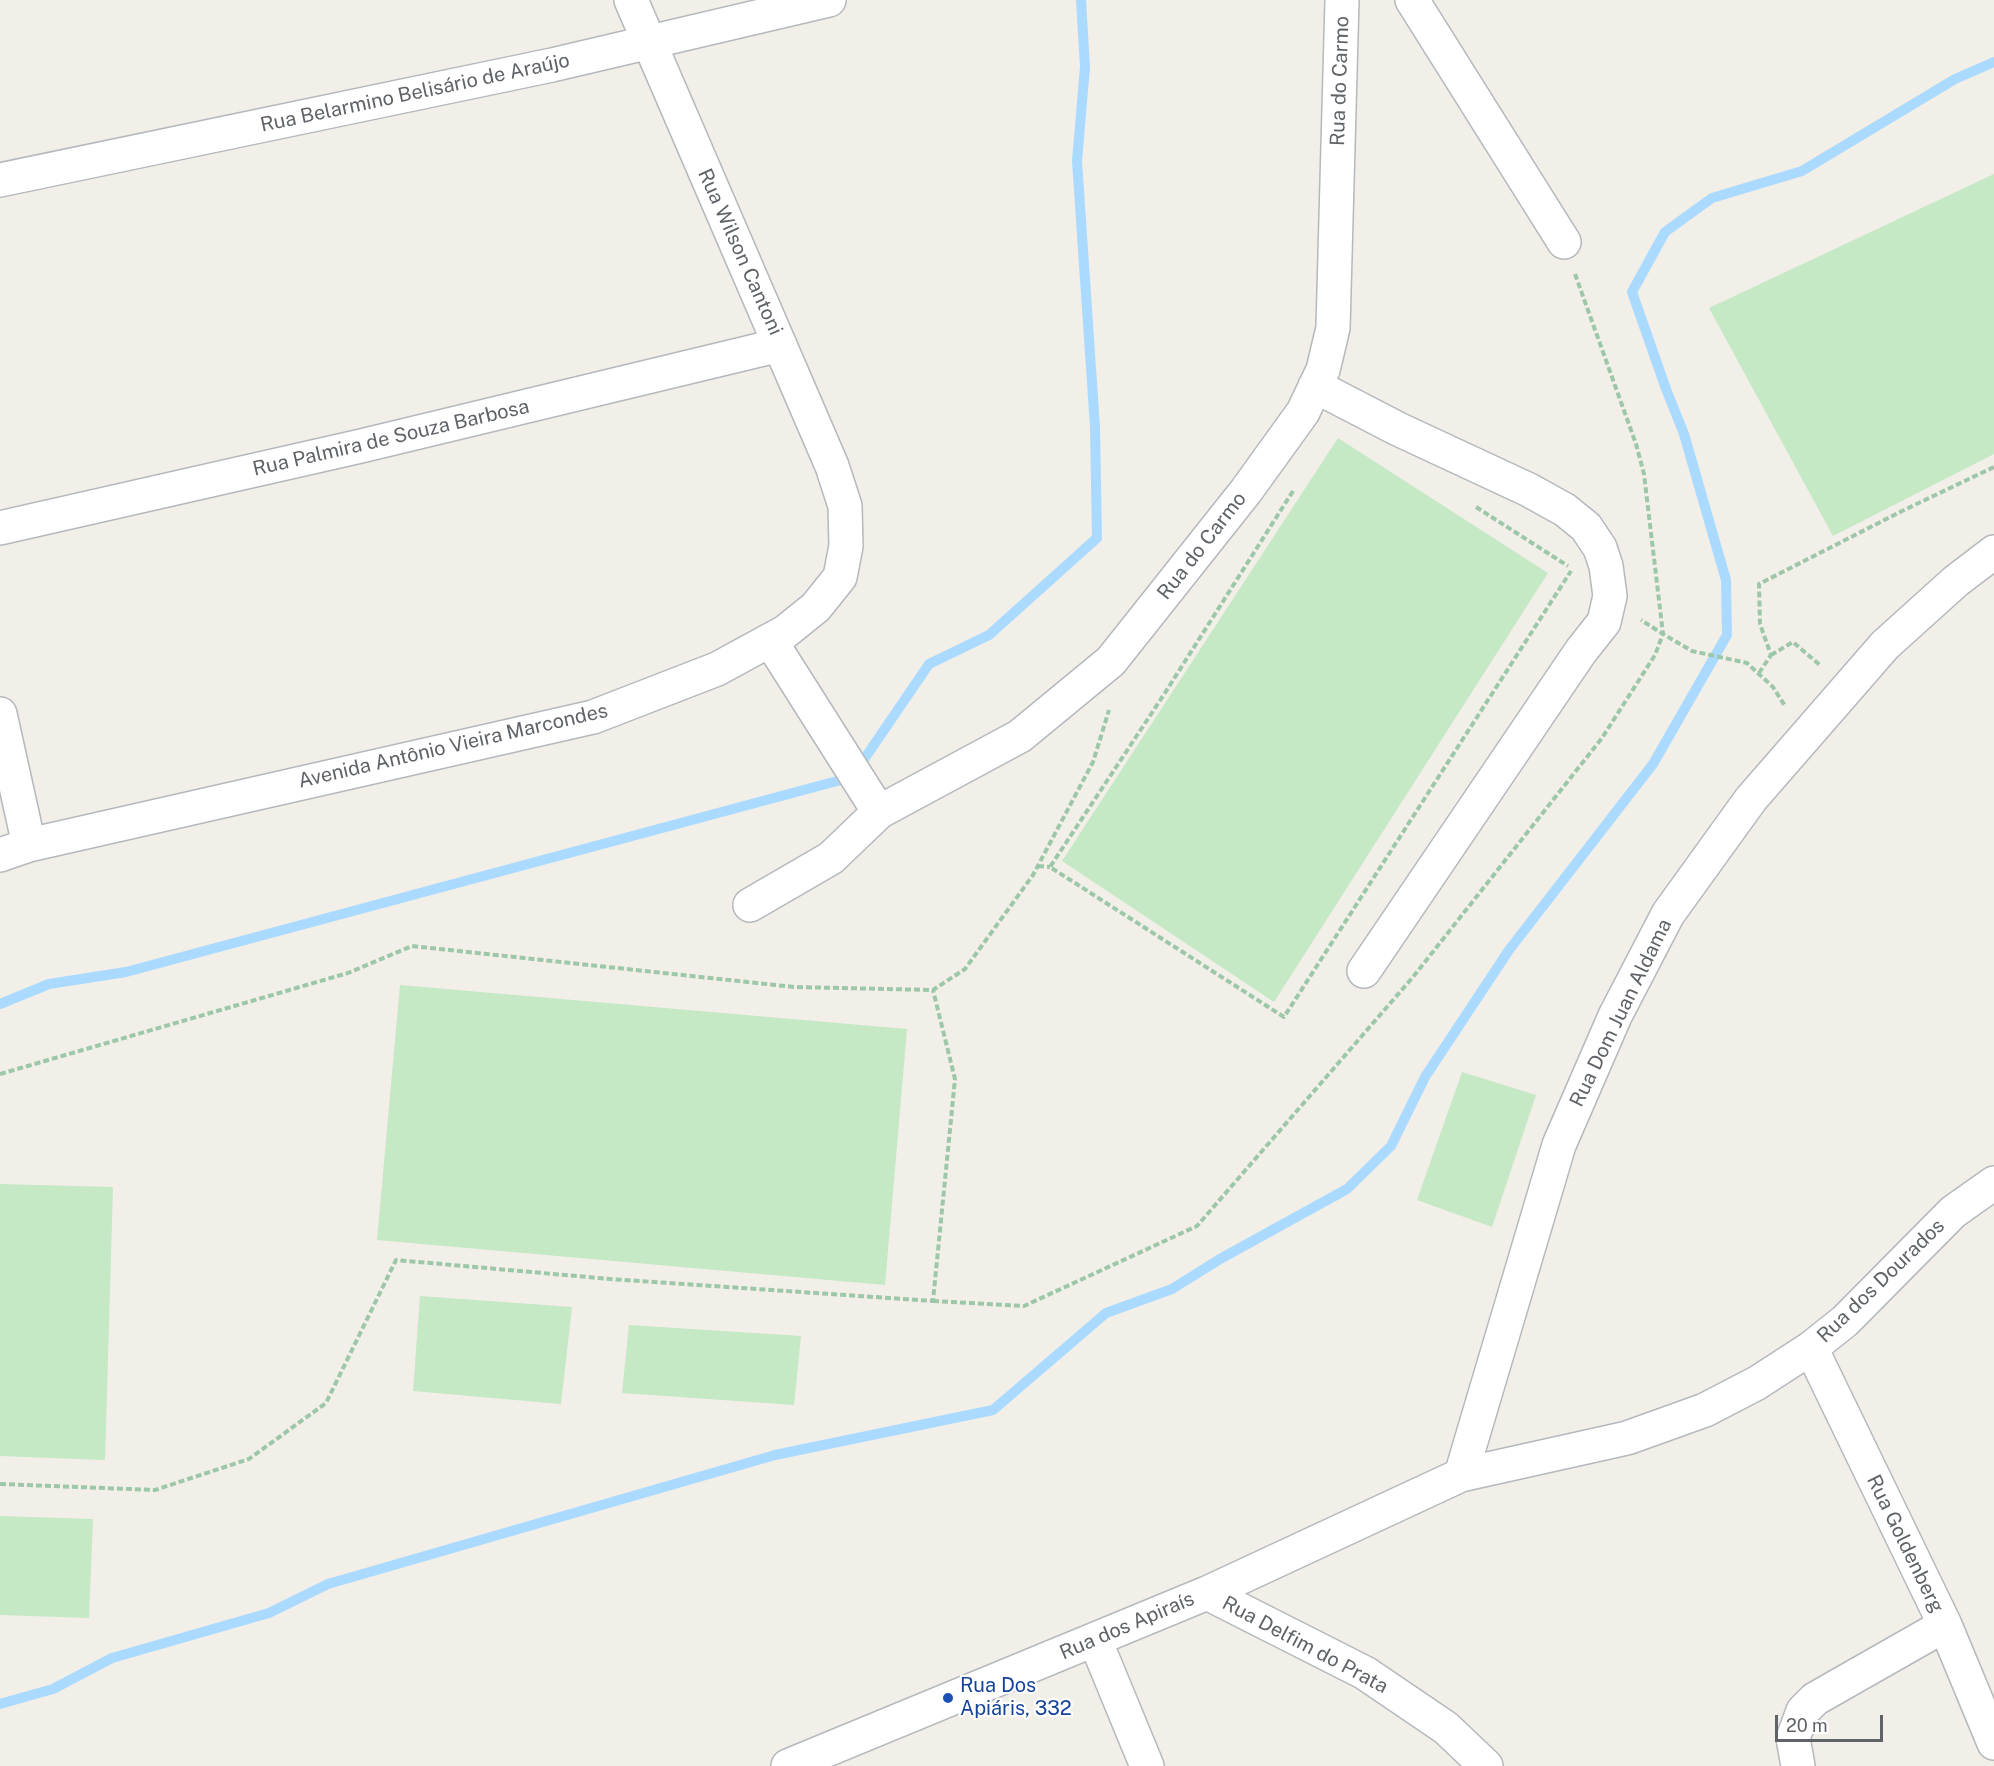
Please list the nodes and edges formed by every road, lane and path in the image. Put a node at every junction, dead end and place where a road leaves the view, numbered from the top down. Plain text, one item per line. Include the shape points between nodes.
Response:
1 (631, 0) edge
2 (829, 0) edge
3 (1342, 0) edge
4 (1412, 0) edge
5 (648, 42) junction
6 (0, 180) edge
7 (1564, 242) joint
8 (780, 345) junction
9 (1315, 386) junction
10 (1994, 467) edge
11 (1295, 488) dead end
12 (1473, 505) dead end
13 (845, 506) joint
14 (0, 528) edge
15 (1994, 552) edge
16 (770, 640) junction
17 (1771, 655) junction
18 (1111, 662) junction
19 (1759, 674) junction
20 (1847, 688) junction
21 (0, 714) edge
22 (1804, 737) junction
23 (879, 812) junction
24 (14, 850) edge
25 (1038, 866) junction
26 (1050, 867) junction
27 (750, 905) dead end
28 (1364, 972) dead end
29 (933, 990) junction
30 (0, 1074) edge
31 (1994, 1183) edge
32 (1811, 1348) junction
33 (1461, 1475) junction
34 (0, 1484) edge
35 (1207, 1593) junction
36 (1945, 1625) junction
37 (1095, 1640) junction
38 (1994, 1743) edge
39 (788, 1766) edge
40 (1147, 1766) edge
41 (1486, 1766) edge
42 (1798, 1766) edge

1 - 5 street, Rua Wilson Cantoni
2 - 5 street, Rua Belarmino Belisário de Araújo
3 - 9 street, Rua do Carmo via 1333,328
4 - 7 street
5 - 6 street, Rua Belarmino Belisário de Araújo
5 - 8 street, Rua Wilson Cantoni
7 - 19 path via 1644,474 1664,634 1692,651 1747,663
8 - 13 street, Rua Wilson Cantoni
8 - 14 street, Rua Palmira de Souza Barbosa
9 - 18 street, Rua do Carmo via 1303,412 1246,491
9 - 28 street via 1565,510 1586,527 1600,548 1610,596 1604,622
10 - 17 path via 1759,584 1760,624
11 - 26 path
12 - 26 path via 1573,569 1284,1017
13 - 16 street, Avenida Antônio Vieira Marcondes via 846,546 840,577 816,607
15 - 20 street, Rua Dom Juan Aldama via 1885,645
16 - 23 street
16 - 24 street, Avenida Antônio Vieira Marcondes via 717,669 593,717
17 - 19 path
17 - 20 path via 1793,642
18 - 23 street, Rua do Carmo via 1020,736
18 - 25 path via 1111,705 1093,762
19 - 22 path via 1773,687
20 - 22 street, Rua Dom Juan Aldama
21 - 24 street
22 - 33 street, Rua Dom Juan Aldama via 1750,799 1668,914 1615,1016 1559,1146
23 - 27 street, Rua do Carmo via 831,858
25 - 26 path
25 - 29 path via 965,969
29 - 30 path via 794,987 412,946 348,973
29 - 34 path via 955,1079 933,1301 396,1260 326,1403 249,1459 155,1490
31 - 32 street, Rua dos Dourados via 1953,1212 1845,1321
32 - 33 street, Rua dos Dourados via 1705,1410 1628,1438
32 - 36 street, Rua Goldenberg
33 - 35 street, Rua dos Apiraís
35 - 37 street, Rua dos Apiraís
35 - 41 street, Rua Delfim do Prata via 1365,1674 1446,1728
36 - 38 street, Rua Goldenberg
36 - 42 street via 1815,1699 1803,1711 1793,1738
37 - 39 street, Rua dos Apiraís
37 - 40 street

